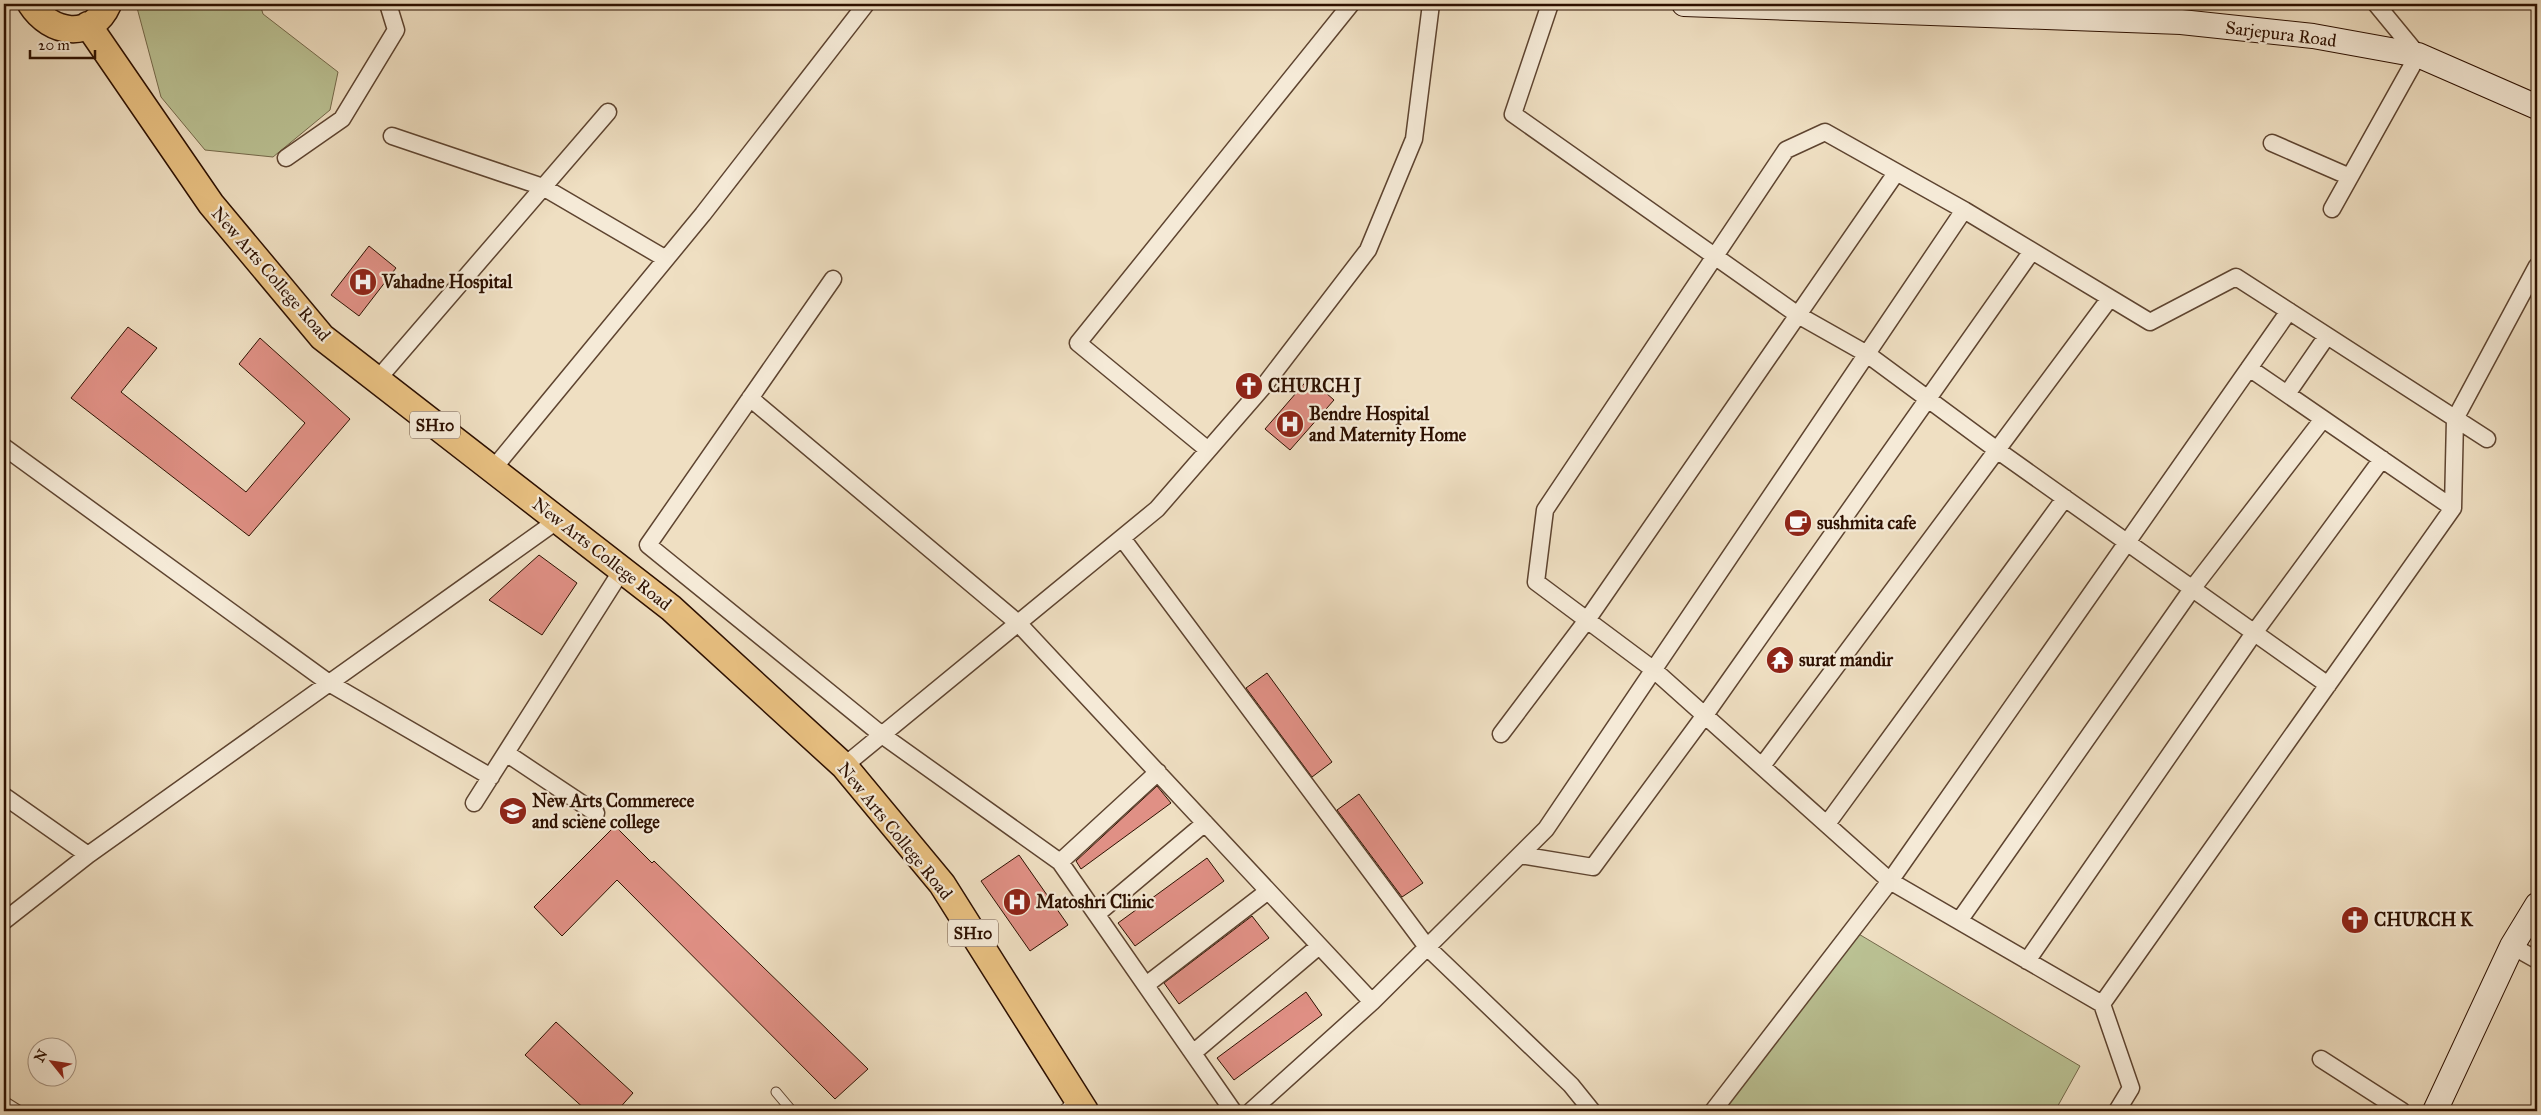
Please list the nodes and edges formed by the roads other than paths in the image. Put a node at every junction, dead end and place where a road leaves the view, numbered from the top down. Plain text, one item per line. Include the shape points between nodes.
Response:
1 (30, 4) edge
2 (108, 4) edge
3 (388, 4) edge
4 (866, 4) edge
5 (1350, 4) edge
6 (1430, 4) edge
7 (1550, 4) edge
8 (1684, 4) edge
9 (2376, 4) edge
10 (88, 25) junction
11 (2418, 55) junction
12 (2537, 107) edge
13 (608, 112) dead end
14 (392, 136) dead end
15 (2272, 143) dead end
16 (286, 158) dead end
17 (1896, 173) junction
18 (2350, 177) junction
19 (542, 188) junction
20 (2332, 209) dead end
21 (1964, 210) junction
22 (2032, 251) junction
23 (1714, 258) junction
24 (666, 259) junction
25 (2537, 266) edge
26 (833, 279) dead end
27 (2110, 298) junction
28 (2289, 311) junction
29 (1798, 315) junction
30 (2327, 336) junction
31 (1867, 354) junction
32 (2249, 368) junction
33 (377, 380) junction
34 (2287, 394) junction
35 (750, 398) junction
36 (1928, 399) junction
37 (2323, 419) junction
38 (2455, 419) junction
39 (2487, 439) dead end
40 (4, 447) edge
41 (1208, 450) junction
42 (1997, 450) junction
43 (2382, 459) junction
44 (493, 469) junction
45 (2065, 498) junction
46 (2454, 508) junction
47 (558, 520) junction
48 (1122, 538) junction
49 (2127, 542) junction
50 (622, 570) junction
51 (2192, 589) junction
52 (1587, 620) junction
53 (1018, 623) junction
54 (2254, 633) junction
55 (1654, 670) junction
56 (329, 683) junction
57 (2328, 685) junction
58 (1705, 715) junction
59 (1501, 734) dead end
60 (882, 735) junction
61 (506, 753) junction
62 (844, 766) junction
63 (1762, 766) junction
64 (1158, 772) junction
65 (491, 777) junction
66 (4, 796) edge
67 (474, 803) dead end
68 (596, 813) dead end
69 (1205, 823) junction
70 (1827, 824) junction
71 (88, 855) junction
72 (1520, 855) junction
73 (1060, 862) junction
74 (1890, 881) junction
75 (1268, 891) junction
76 (2537, 905) edge
77 (1097, 914) junction
78 (4, 921) edge
79 (1959, 921) junction
80 (1319, 946) junction
81 (2512, 946) junction
82 (1427, 947) junction
83 (2537, 960) edge
84 (2028, 961) junction
85 (1146, 985) junction
86 (1372, 1002) junction
87 (2102, 1004) junction
88 (1193, 1053) junction
89 (2321, 1059) dead end
90 (776, 1092) dead end
91 (4, 1101) edge
92 (1075, 1107) edge
93 (20, 1111) edge
94 (792, 1111) edge
95 (1233, 1111) edge
96 (1251, 1111) edge
97 (1592, 1111) edge
98 (1713, 1111) edge
99 (2117, 1111) edge
100 (2402, 1111) edge
101 (2435, 1111) edge

1 - 10 main road via 39,16 54,26 71,29
2 - 10 main road via 104,12
3 - 16 street via 396,30 342,119
4 - 24 street
5 - 41 street via 1078,343
6 - 41 street via 1414,139 1368,250 1263,387
7 - 23 street via 1513,114
8 - 11 street, Sarjepura Road via 2181,22 2313,36
9 - 11 street
10 - 33 main road, New Arts College Road / SH10 via 211,204 322,337
11 - 12 street, Sarjepura Road
11 - 18 street
13 - 19 street
14 - 19 street
15 - 18 street
17 - 21 street
17 - 23 street via 1825,132 1786,150
17 - 29 street
18 - 20 street
19 - 24 street
19 - 33 street
21 - 22 street
21 - 31 street
22 - 27 street
22 - 36 street
23 - 29 street
23 - 52 street via 1545,510 1536,582
24 - 44 street
25 - 38 street
26 - 35 street
27 - 28 street via 2150,322 2236,277
27 - 42 street
28 - 30 street
28 - 32 street
29 - 31 street
29 - 52 street
30 - 34 street
30 - 38 street
31 - 36 street
31 - 55 street
32 - 34 street
32 - 49 street
33 - 44 main road, New Arts College Road / SH10
34 - 37 street
35 - 53 street
35 - 60 street via 648,545
36 - 42 street
36 - 58 street
37 - 43 street
37 - 51 street
38 - 39 street
38 - 46 street
40 - 56 street
41 - 48 street via 1157,509
42 - 45 street
42 - 63 street
43 - 46 street
43 - 54 street
44 - 47 main road, New Arts College Road / SH10
45 - 49 street
45 - 70 street
46 - 57 street
47 - 50 main road, New Arts College Road / SH10
47 - 56 street
48 - 53 street
48 - 82 street
49 - 51 street
49 - 74 street
50 - 61 street
50 - 62 main road, New Arts College Road / SH10 via 671,608
51 - 54 street
51 - 79 street
52 - 55 street
52 - 59 street
53 - 60 street
53 - 64 street
54 - 57 street
54 - 84 street
55 - 58 street
55 - 72 street via 1546,829
56 - 65 street
56 - 71 street
57 - 87 street
58 - 63 street
58 - 72 street via 1593,867
60 - 62 street
60 - 73 street
61 - 65 street
61 - 68 street
62 - 92 main road, New Arts College Road / SH10 via 942,884
63 - 70 street
64 - 69 street
64 - 73 street
65 - 67 street
66 - 71 street
69 - 75 street
69 - 77 street
70 - 74 street
71 - 78 street
72 - 82 street
73 - 77 street
74 - 79 street
74 - 98 street
75 - 80 street
75 - 85 street
76 - 81 street
77 - 85 street
79 - 84 street
80 - 86 street
80 - 88 street
81 - 83 street
81 - 101 street
82 - 86 street
82 - 97 street via 1571,1086
84 - 87 street
85 - 88 street
86 - 96 street
87 - 99 street via 2131,1088
88 - 95 street
89 - 100 street
90 - 94 lane
91 - 93 lane

